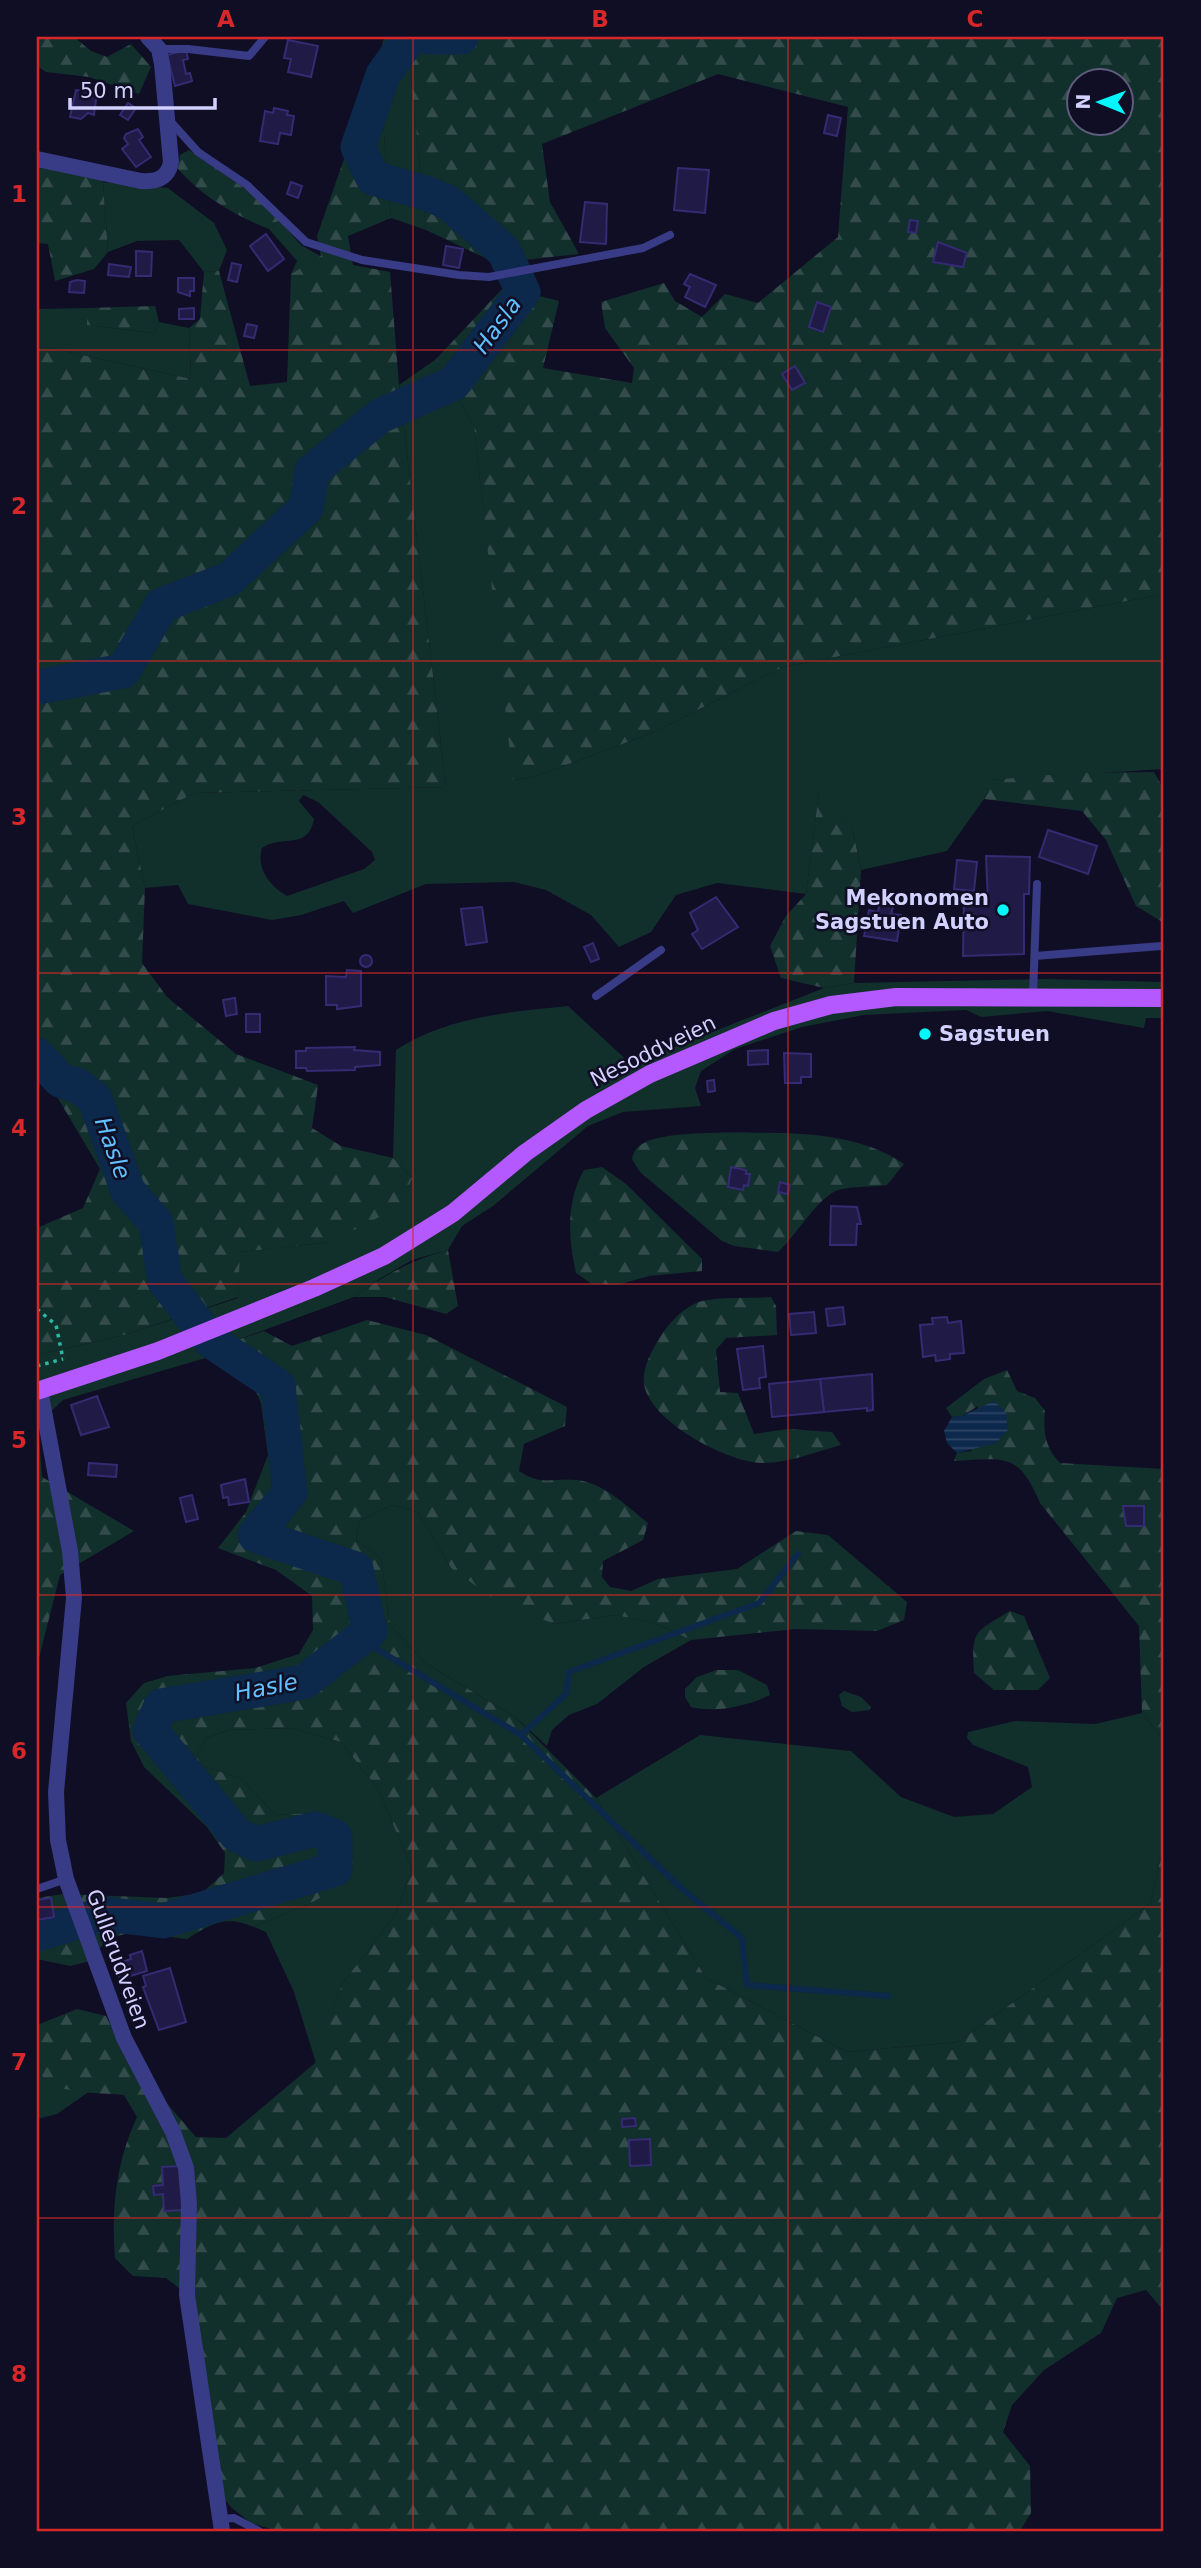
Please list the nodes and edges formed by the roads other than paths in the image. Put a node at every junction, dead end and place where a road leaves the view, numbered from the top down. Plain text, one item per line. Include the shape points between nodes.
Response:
1 (265, 37) edge
2 (153, 43) edge
3 (166, 117) junction
4 (37, 159) edge
5 (670, 236) dead end
6 (1037, 884) dead end
7 (1161, 946) dead end
8 (662, 950) dead end
9 (1035, 956) junction
10 (1033, 995) junction
11 (596, 996) dead end
12 (1164, 998) edge
13 (39, 1391) edge
14 (66, 1879) junction
15 (37, 1889) edge
16 (222, 2525) edge
17 (259, 2531) edge

1 - 2 lane via 249,56
2 - 3 street
3 - 4 street via 170,169 161,179 149,181
3 - 5 lane via 198,152 247,185 292,231 314,247 362,260 489,277 643,248
6 - 9 lane
7 - 9 lane
8 - 11 lane
9 - 10 lane
10 - 12 main road, Nesoddveien
10 - 13 main road, Nesoddveien via 856,1001 808,1010 725,1040 586,1110 418,1238 353,1272 94,1374
13 - 14 street, Gullerudveien via 71,1551 75,1598 56,1792
14 - 15 lane
14 - 16 street, Gullerudveien via 124,2038 173,2132 186,2168 187,2295
16 - 17 lane via 234,2518

